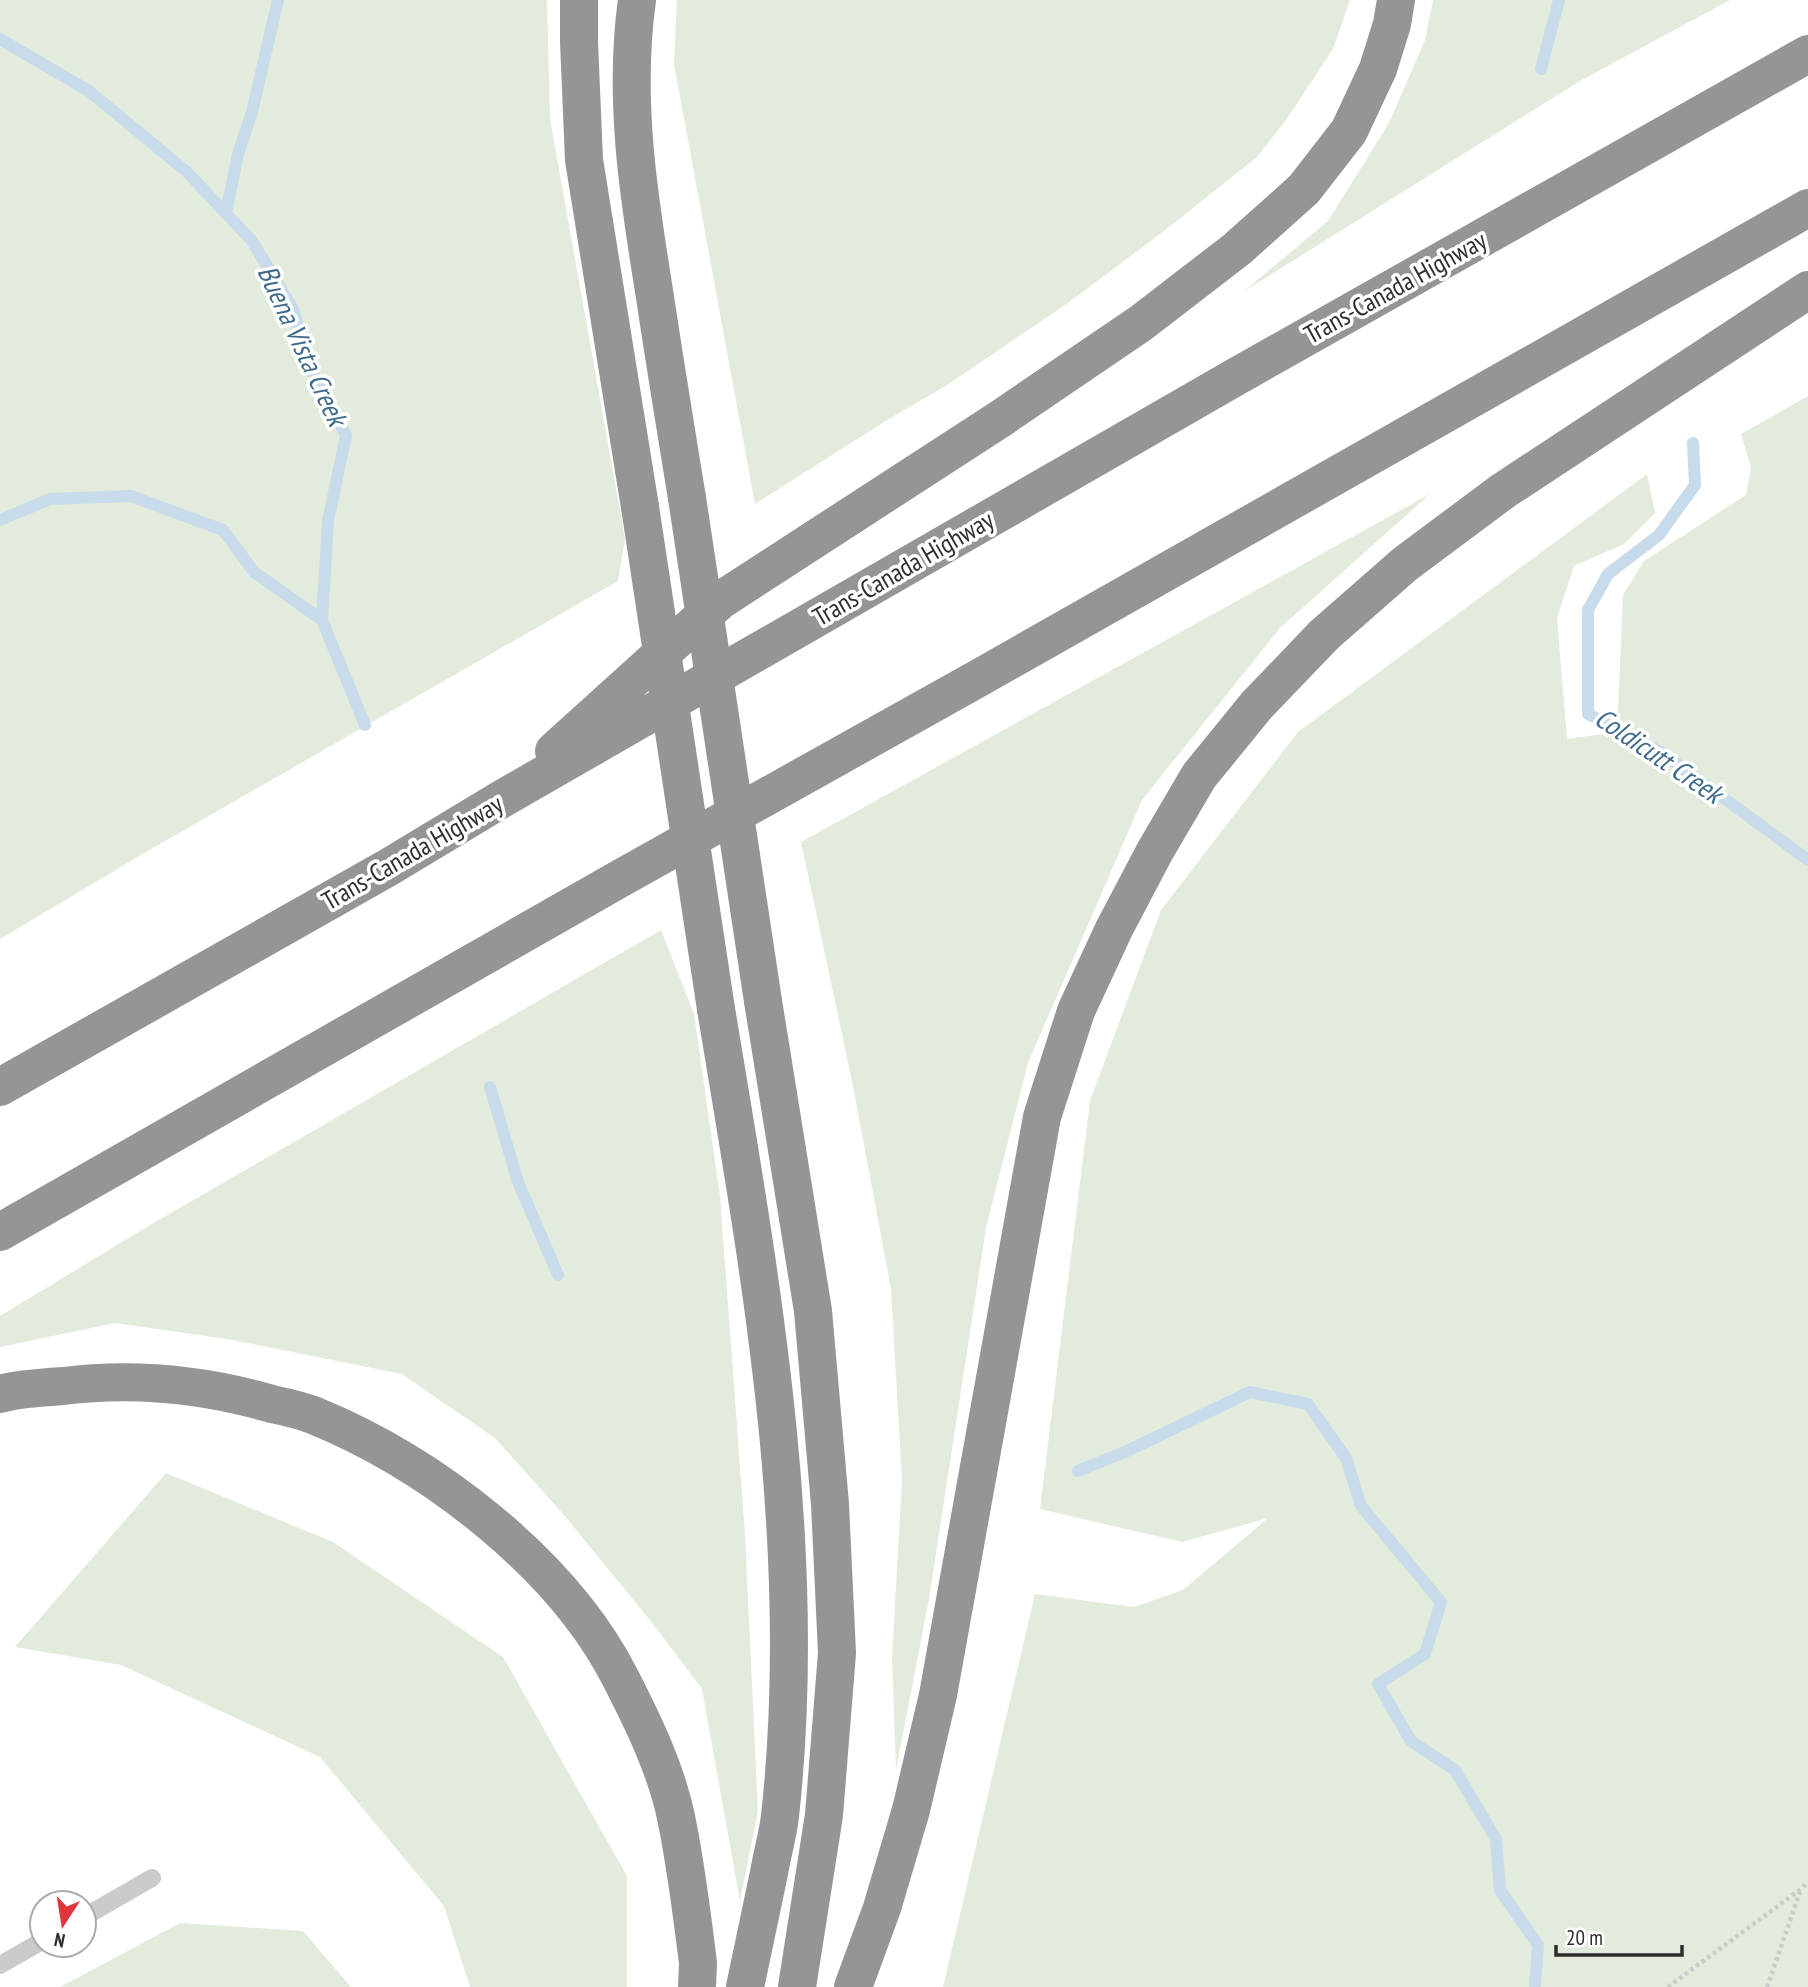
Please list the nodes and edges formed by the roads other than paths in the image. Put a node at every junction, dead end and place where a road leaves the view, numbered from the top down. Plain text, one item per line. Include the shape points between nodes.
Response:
1 (579, 0) edge
2 (637, 0) edge
3 (1396, 0) edge
4 (1808, 54) edge
5 (1808, 208) edge
6 (1808, 290) edge
7 (500, 800) junction
8 (0, 1087) edge
9 (0, 1232) edge
10 (0, 1394) edge
11 (152, 1878) dead end
12 (98, 1909) edge
13 (28, 1949) edge
14 (0, 1965) edge
15 (697, 1987) edge
16 (744, 1987) edge
17 (797, 1987) edge
18 (853, 1987) edge

1 - 16 highway, bridge via 584,160 755,1255 779,1445 788,1579 789,1697 780,1818
2 - 17 highway, bridge via 632,109 639,205 813,1311 830,1504 837,1653 824,1815
3 - 7 highway via 1378,69 1349,131 1304,189 1237,249 1141,323 1000,419 721,600
4 - 7 highway, Trans-Canada Highway
5 - 9 highway
6 - 18 highway via 1503,491 1405,564 1324,635 1256,706 1199,776 1155,851 1076,1011 1042,1118 938,1695 911,1810
7 - 8 highway, Trans-Canada Highway
10 - 15 highway via 97,1382 178,1383 248,1397 312,1415 363,1440 430,1477 480,1514 538,1567 587,1622 621,1677 652,1744 676,1814 698,1963
11 - 12 lane
13 - 14 lane

